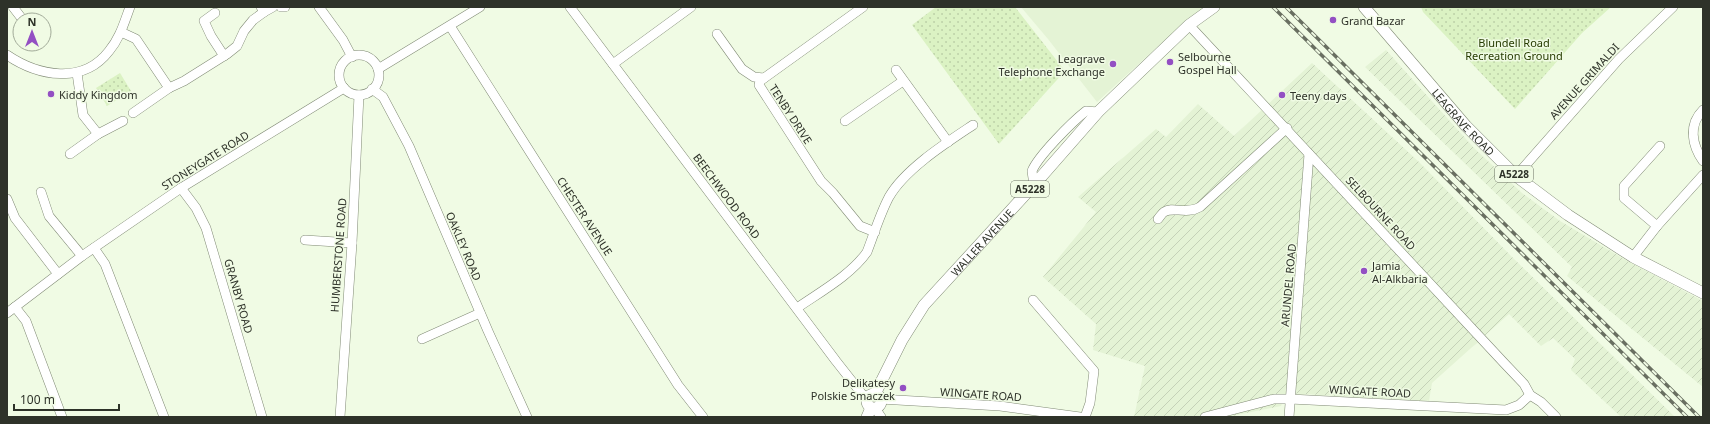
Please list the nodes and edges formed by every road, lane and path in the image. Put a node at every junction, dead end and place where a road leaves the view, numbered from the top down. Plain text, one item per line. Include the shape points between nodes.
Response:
1 (130, 7) edge
2 (273, 7) edge
3 (281, 7) edge
4 (285, 7) edge
5 (319, 7) edge
6 (480, 7) edge
7 (570, 7) edge
8 (691, 7) edge
9 (863, 7) edge
10 (1214, 7) edge
11 (1364, 7) edge
12 (1673, 7) edge
13 (263, 9) edge
14 (215, 13) dead end
15 (1189, 25) junction
16 (450, 26) junction
17 (121, 32) junction
18 (717, 34) dead end
19 (7, 55) edge
20 (224, 56) junction
21 (352, 57) junction
22 (613, 64) junction
23 (378, 69) junction
24 (896, 70) dead end
25 (77, 73) junction
26 (764, 78) junction
27 (903, 81) junction
28 (169, 88) junction
29 (344, 88) junction
30 (372, 89) junction
31 (359, 95) junction
32 (1703, 110) edge
33 (133, 113) dead end
34 (123, 121) dead end
35 (845, 121) dead end
36 (973, 125) dead end
37 (1287, 128) junction
38 (98, 134) junction
39 (948, 142) junction
40 (1660, 146) dead end
41 (70, 154) dead end
42 (1310, 154) junction
43 (1703, 161) edge
44 (1703, 175) edge
45 (1516, 176) junction
46 (181, 188) junction
47 (41, 192) dead end
48 (7, 199) edge
49 (1158, 219) dead end
50 (1657, 226) junction
51 (875, 232) junction
52 (305, 240) dead end
53 (352, 243) junction
54 (94, 248) junction
55 (82, 256) junction
56 (1634, 257) junction
57 (58, 274) junction
58 (1703, 293) edge
59 (1033, 300) dead end
60 (15, 306) junction
61 (798, 308) junction
62 (7, 313) edge
63 (480, 313) junction
64 (422, 339) dead end
65 (1530, 395) junction
66 (1290, 399) junction
67 (874, 406) edge
68 (62, 417) edge
69 (164, 417) edge
70 (262, 417) edge
71 (340, 417) edge
72 (527, 417) edge
73 (703, 417) edge
74 (1080, 417) edge
75 (1085, 417) edge
76 (1205, 417) edge
77 (1289, 417) edge
78 (1556, 417) edge

1 - 17 street
2 - 13 street
3 - 4 street
5 - 21 street
6 - 16 street
7 - 22 street, BEECHWOOD ROAD
8 - 22 street
9 - 26 street, TENBY DRIVE
10 - 15 main road, WALLER AVENUE / A5228
11 - 45 main road, LEAGRAVE ROAD / A5228 via 1466,126
12 - 45 street, AVENUE GRIMALDI via 1619,58
13 - 20 street via 244,31 237,46
14 - 20 street via 201,19
15 - 37 street, SELBOURNE ROAD
15 - 67 main road, WALLER AVENUE / A5228 via 1098,112 924,306 902,340
16 - 23 street
16 - 73 street, CHESTER AVENUE via 678,385
17 - 25 street via 109,52 93,66
17 - 28 street via 136,39
18 - 26 street via 742,69
19 - 25 street via 35,71
20 - 28 street
21 - 23 street via 364,56
21 - 29 street via 346,60 340,70 339,76
22 - 61 street, BEECHWOOD ROAD
23 - 30 street via 378,80
24 - 27 street
25 - 38 street via 83,115
26 - 51 street, TENBY DRIVE via 760,81 759,88 821,181 860,226
27 - 35 street
27 - 39 street
28 - 33 street
29 - 31 street
29 - 46 street, STONEYGATE ROAD
30 - 31 street
30 - 63 street, OAKLEY ROAD via 383,96 409,146
31 - 53 street, HUMBERSTONE ROAD
32 - 43 street via 1692,134 1697,152
34 - 38 street
36 - 39 street
37 - 42 street, SELBOURNE ROAD
37 - 49 street via 1200,207 1193,210 1164,212
38 - 41 street
39 - 51 street via 910,171 889,197
40 - 50 street via 1624,186 1624,198
42 - 65 street, SELBOURNE ROAD via 1524,384
42 - 66 street, ARUNDEL ROAD
44 - 50 street
45 - 56 main road, LEAGRAVE ROAD / A5228 via 1568,216
46 - 54 street, STONEYGATE ROAD
46 - 70 street, GRANBY ROAD via 196,208 206,228
47 - 55 street via 49,216
48 - 57 street via 15,218
50 - 56 street
51 - 61 street via 867,252 853,268
52 - 53 street
53 - 71 street, HUMBERSTONE ROAD
54 - 55 street, STONEYGATE ROAD
54 - 69 street via 105,264
55 - 57 street, STONEYGATE ROAD
56 - 58 main road, LEAGRAVE ROAD / A5228
57 - 60 street, STONEYGATE ROAD
59 - 75 street via 1094,371 1090,403
60 - 62 street, STONEYGATE ROAD
60 - 68 street via 26,321
61 - 67 street, BEECHWOOD ROAD via 862,394
63 - 64 street
63 - 72 street, OAKLEY ROAD
65 - 66 street, WINGATE ROAD via 1519,405 1506,410
65 - 78 street, SELBOURNE ROAD
66 - 76 street, WINGATE ROAD via 1274,399
66 - 77 street, ARUNDEL ROAD
67 - 74 street, WINGATE ROAD via 1000,406

